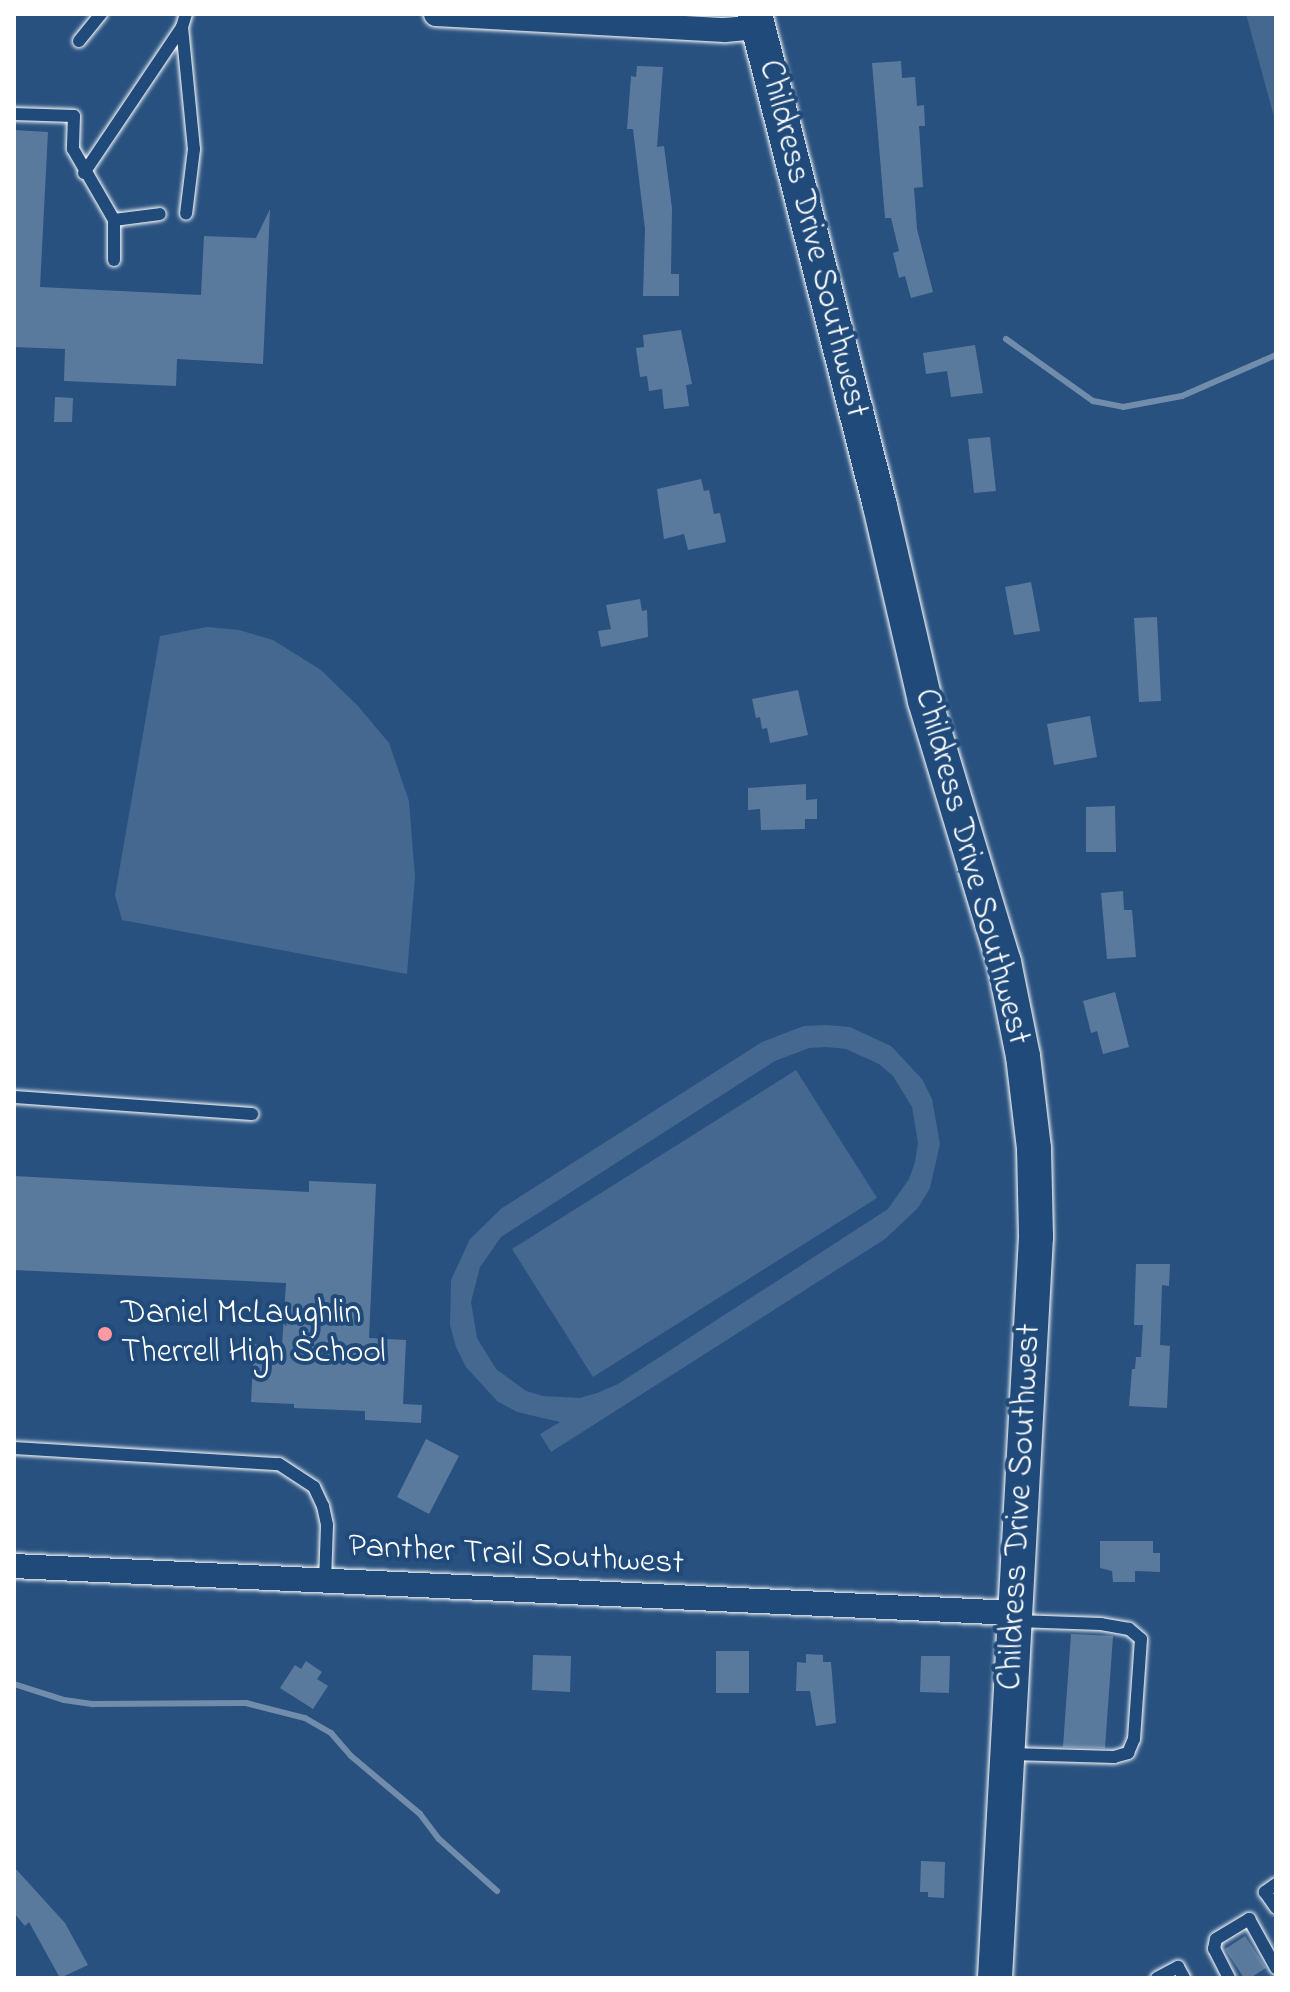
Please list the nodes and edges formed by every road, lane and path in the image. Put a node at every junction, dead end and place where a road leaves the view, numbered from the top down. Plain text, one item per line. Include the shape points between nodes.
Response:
1 (101, 14) edge
2 (186, 14) edge
3 (436, 14) edge
4 (757, 20) edge
5 (182, 27) junction
6 (79, 41) dead end
7 (14, 114) edge
8 (84, 173) junction
9 (160, 214) dead end
10 (186, 214) dead end
11 (114, 220) junction
12 (114, 260) dead end
13 (14, 1097) edge
14 (252, 1114) dead end
15 (14, 1448) edge
16 (14, 1566) edge
17 (325, 1581) junction
18 (1014, 1617) junction
19 (1007, 1754) junction
20 (1276, 1884) edge
21 (1276, 1908) edge
22 (1276, 1968) edge
23 (995, 1978) edge
24 (1157, 1978) edge
25 (1184, 1978) edge
26 (1229, 1978) edge

1 - 6 lane
2 - 5 lane
3 - 4 street via 725,30
4 - 18 street, Childress Drive Southwest via 925,701 1004,962 1023,1056 1034,1148 1036,1237
5 - 8 lane
5 - 10 lane via 194,149
7 - 8 lane via 74,116 73,149
8 - 11 lane
9 - 11 lane
11 - 12 lane
13 - 14 lane
15 - 17 lane via 279,1464 314,1487 323,1506
16 - 17 street, Panther Trail Southwest
17 - 18 street, Panther Trail Southwest
18 - 19 street, Childress Drive Southwest
18 - 19 lane via 1101,1624 1129,1629 1141,1639 1134,1739 1128,1753
19 - 23 street, Childress Drive Southwest
20 - 21 lane via 1265,1892
22 - 26 lane via 1249,1919 1216,1939 1214,1949
24 - 25 lane via 1178,1967

